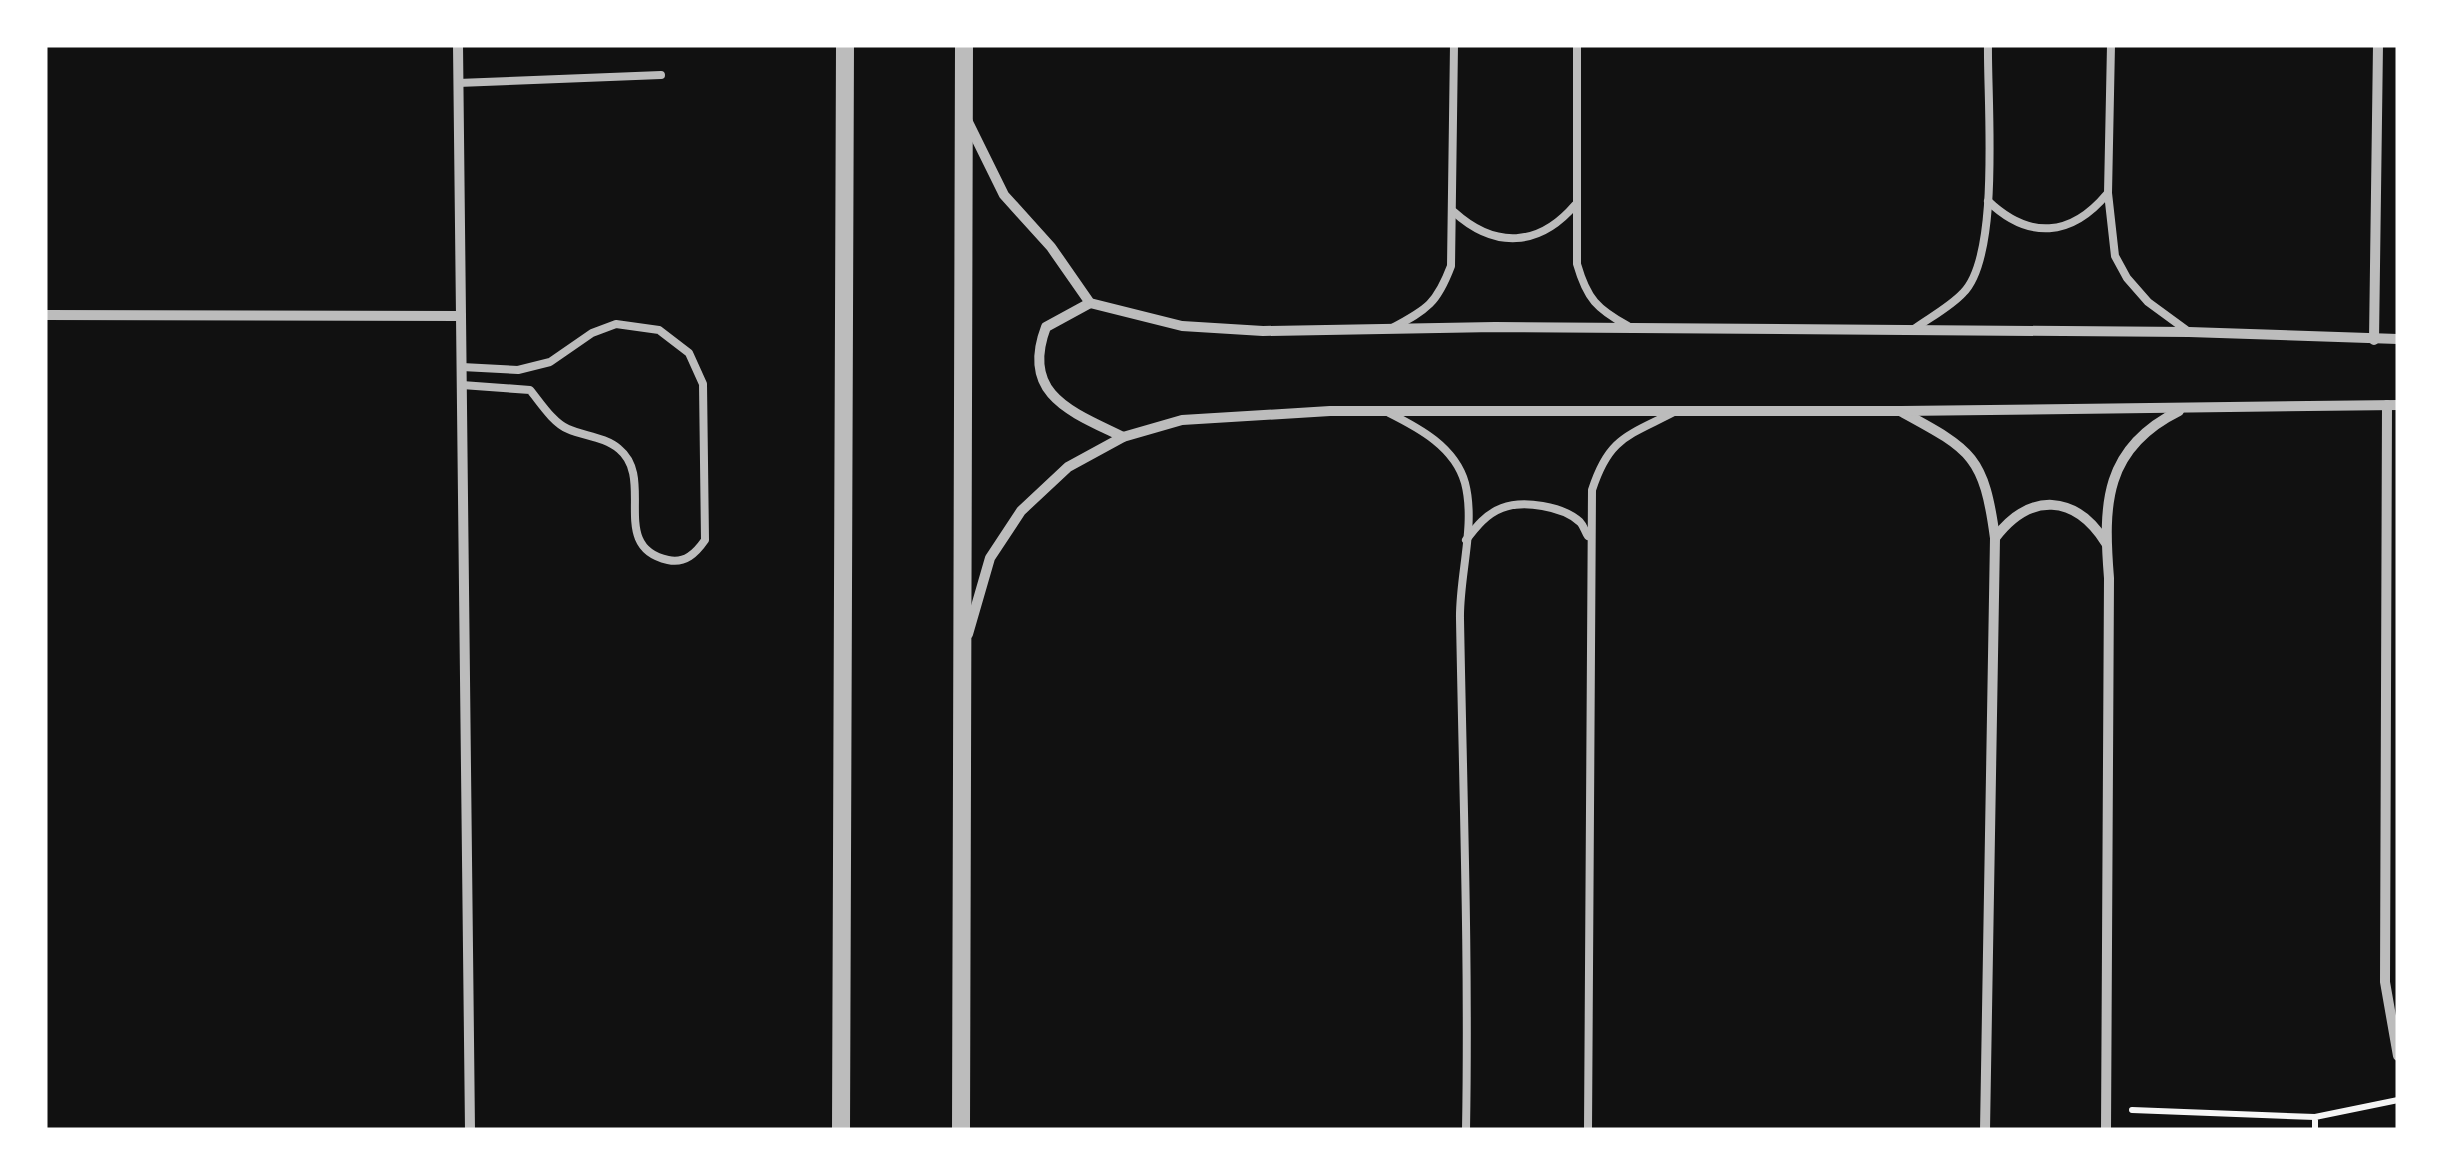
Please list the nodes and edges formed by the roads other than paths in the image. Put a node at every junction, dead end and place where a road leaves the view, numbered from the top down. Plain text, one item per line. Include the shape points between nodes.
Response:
1 (458, 45) edge
2 (844, 45) edge
3 (964, 45) edge
4 (1454, 45) edge
5 (1578, 45) edge
6 (1988, 45) edge
7 (2111, 45) edge
8 (2378, 45) edge
9 (661, 75) dead end
10 (458, 83) junction
11 (964, 114) junction
12 (2108, 193) junction
13 (1988, 200) junction
14 (1576, 204) junction
15 (1454, 212) junction
16 (1090, 304) junction
17 (45, 316) edge
18 (461, 316) junction
19 (1632, 328) junction
20 (1389, 330) junction
21 (1911, 331) junction
22 (2188, 332) junction
23 (2374, 340) junction
24 (2398, 340) edge
25 (462, 368) junction
26 (462, 385) junction
27 (2392, 405) edge
28 (2184, 409) junction
29 (1384, 411) junction
30 (1901, 411) junction
31 (1674, 412) junction
32 (1123, 437) junction
33 (1995, 538) junction
34 (1590, 540) junction
35 (1466, 541) junction
36 (2106, 544) junction
37 (960, 659) junction
38 (2398, 1056) edge
39 (470, 1130) edge
40 (841, 1130) edge
41 (960, 1130) edge
42 (1466, 1130) edge
43 (1588, 1130) edge
44 (1985, 1130) edge
45 (2106, 1130) edge

1 - 10 street
2 - 40 street
3 - 11 street
4 - 15 lane
5 - 14 lane
6 - 13 lane
7 - 12 lane
8 - 23 street
9 - 10 lane
10 - 18 street
11 - 16 street via 1004,195 1052,247
11 - 37 street
12 - 13 lane via 2073,224 2050,229 2005,217
12 - 22 lane via 2115,256 2127,278
13 - 21 lane via 1981,265 1964,292
14 - 15 lane via 1563,219 1526,237 1506,238
14 - 19 lane via 1576,264 1584,291 1602,312
15 - 20 lane via 1452,266 1439,297
16 - 20 street via 1182,326
16 - 32 street via 1046,327 1038,364 1047,390 1066,410
17 - 18 street
18 - 25 street
19 - 20 street
19 - 21 street
21 - 22 street
22 - 23 street
23 - 24 street
25 - 26 street
25 - 26 lane via 518,370 550,362 592,332 616,324 660,330 689,353 703,384 705,540 695,554 676,562 652,557 641,546 633,469 620,449 563,428 530,390
26 - 39 street
27 - 28 street
27 - 38 street via 2386,982
28 - 30 street
28 - 36 street via 2140,438 2122,459 2110,482
29 - 31 street
29 - 32 street via 1182,420
29 - 35 lane via 1422,429 1457,466 1465,484
30 - 31 street
30 - 33 street via 1951,439 1980,468
31 - 34 lane via 1621,438 1601,462 1592,490
32 - 37 street via 1068,468 1020,512 990,558
33 - 36 street via 2029,507 2052,504 2094,524
33 - 44 street
34 - 35 lane via 1580,522 1532,505 1503,508
34 - 43 lane
35 - 42 lane via 1460,593
36 - 45 street
37 - 41 street

